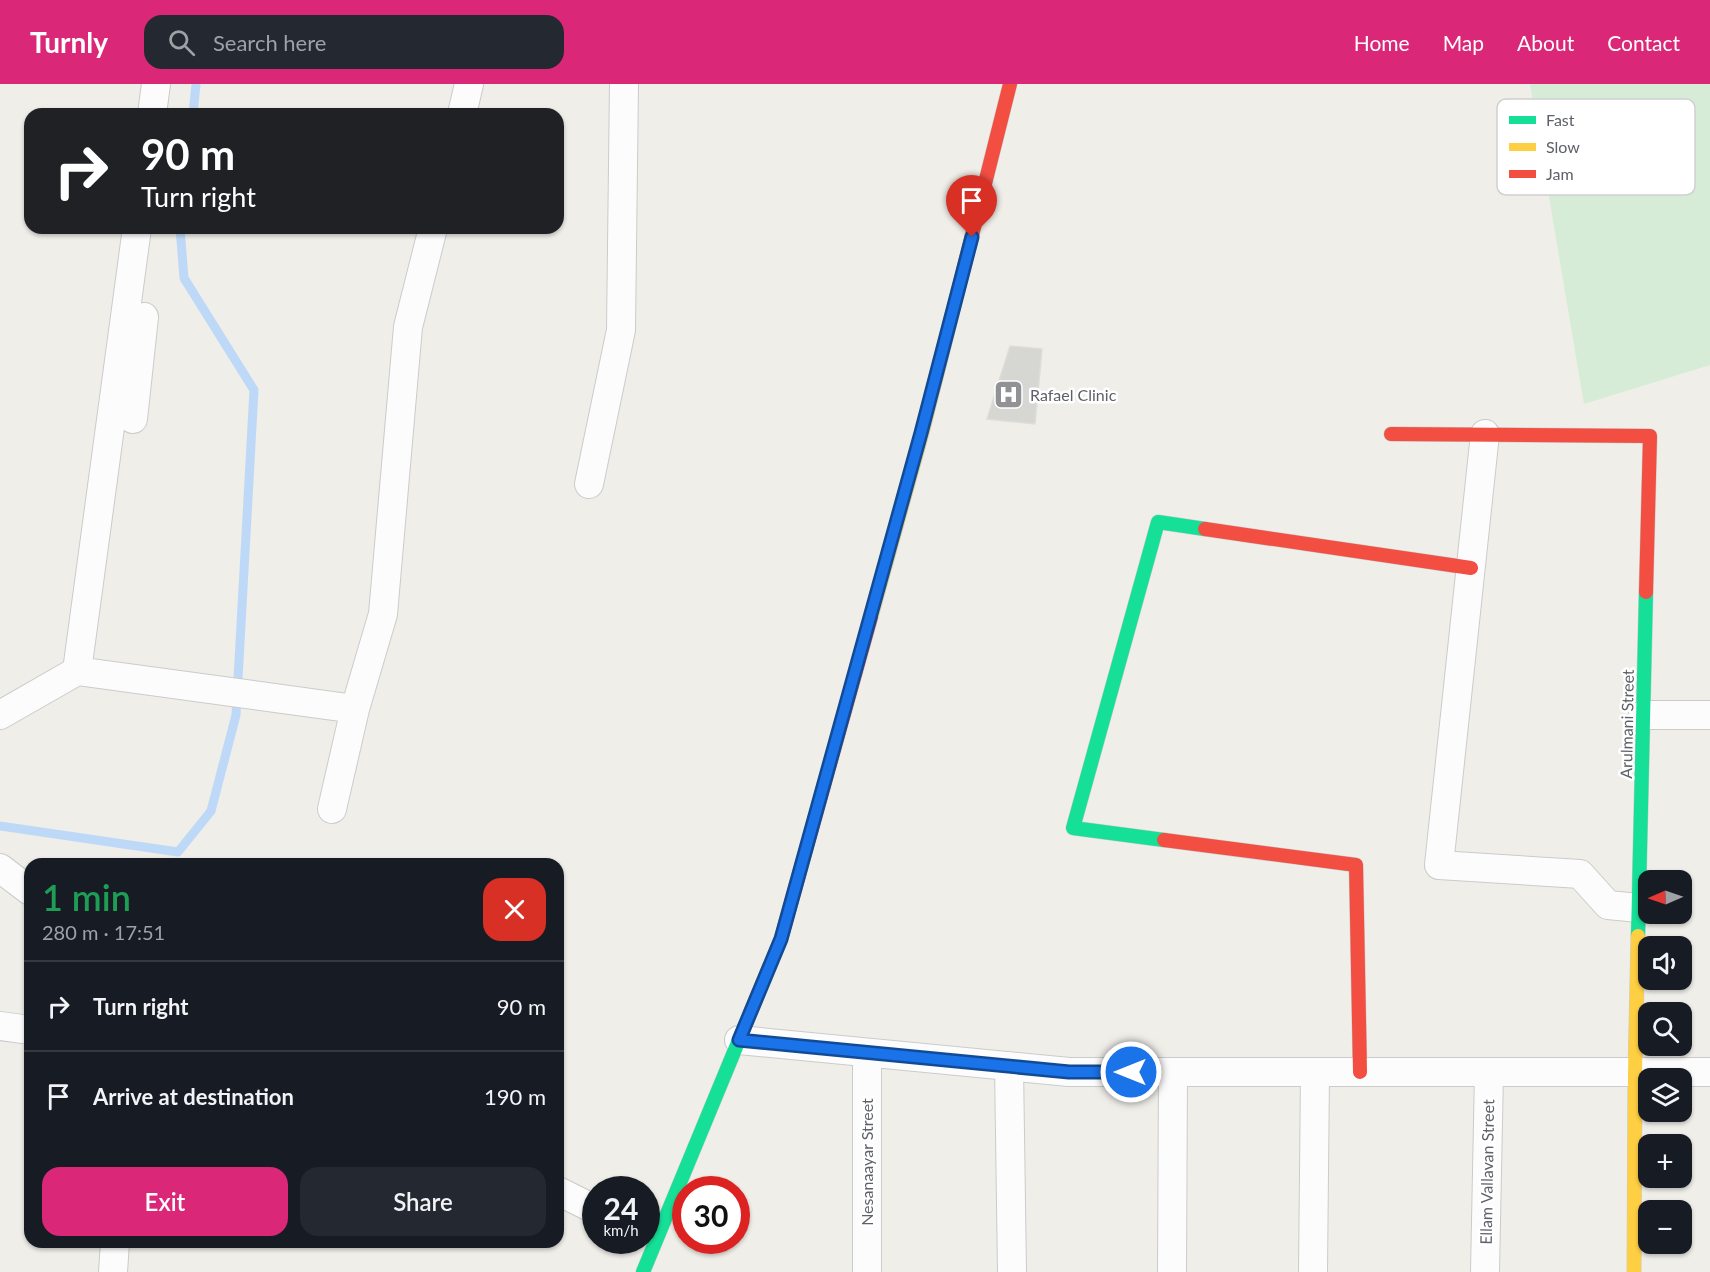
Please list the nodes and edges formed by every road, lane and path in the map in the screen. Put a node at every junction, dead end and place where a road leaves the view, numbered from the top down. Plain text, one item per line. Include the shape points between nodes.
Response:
1 (156, 84) edge
2 (469, 84) edge
3 (624, 84) edge
4 (1010, 84) edge
5 (153, 108) edge
6 (463, 108) edge
7 (136, 234) edge
8 (153, 234) edge
9 (431, 234) edge
10 (133, 419) dead end
11 (1391, 434) dead end
12 (1485, 434) junction
13 (589, 484) dead end
14 (1471, 568) junction
15 (77, 671) junction
16 (355, 709) junction
17 (0, 715) edge
18 (1643, 715) junction
19 (1710, 715) edge
20 (332, 809) dead end
21 (0, 868) edge
22 (1640, 870) edge
23 (24, 886) edge
24 (1638, 908) edge
25 (1639, 924) edge
26 (0, 1026) edge
27 (24, 1029) edge
28 (739, 1040) junction
29 (867, 1053) junction
30 (1009, 1066) junction
31 (1173, 1072) junction
32 (1315, 1072) junction
33 (1360, 1072) junction
34 (1489, 1072) junction
35 (1635, 1072) junction
36 (1710, 1072) edge
37 (564, 1194) edge
38 (582, 1203) edge
39 (660, 1218) edge
40 (115, 1248) edge
41 (647, 1254) edge
42 (113, 1272) edge
43 (643, 1272) edge
44 (867, 1272) edge
45 (1012, 1272) edge
46 (1172, 1272) edge
47 (1313, 1272) edge
48 (1485, 1272) edge
49 (1634, 1272) edge

1 - 5 street
2 - 6 street
3 - 13 street via 621,330
4 - 28 street via 921,433 781,939
7 - 15 street
8 - 10 street
9 - 16 street via 408,327 383,614
11 - 12 street, Arulmani Street
12 - 14 street
12 - 18 street, Arulmani Street via 1650,436
14 - 24 street via 1438,866 1580,874 1608,905
14 - 33 street via 1158,522 1073,828 1356,865
15 - 16 street
15 - 17 street
16 - 20 street
18 - 19 street
18 - 22 street, Arulmani Street
21 - 23 street
25 - 35 street, Arulmani Street
26 - 27 street
28 - 29 street
28 - 39 street
29 - 30 street
29 - 44 street, Nesanaayar Street
30 - 31 street via 1069,1072
30 - 45 street
31 - 32 street
31 - 46 street
32 - 33 street
32 - 47 street
33 - 34 street
34 - 35 street
34 - 48 street, Ellam Vallavan Street
35 - 36 street
35 - 49 street, Arulmani Street
37 - 38 street
40 - 42 street
41 - 43 street

